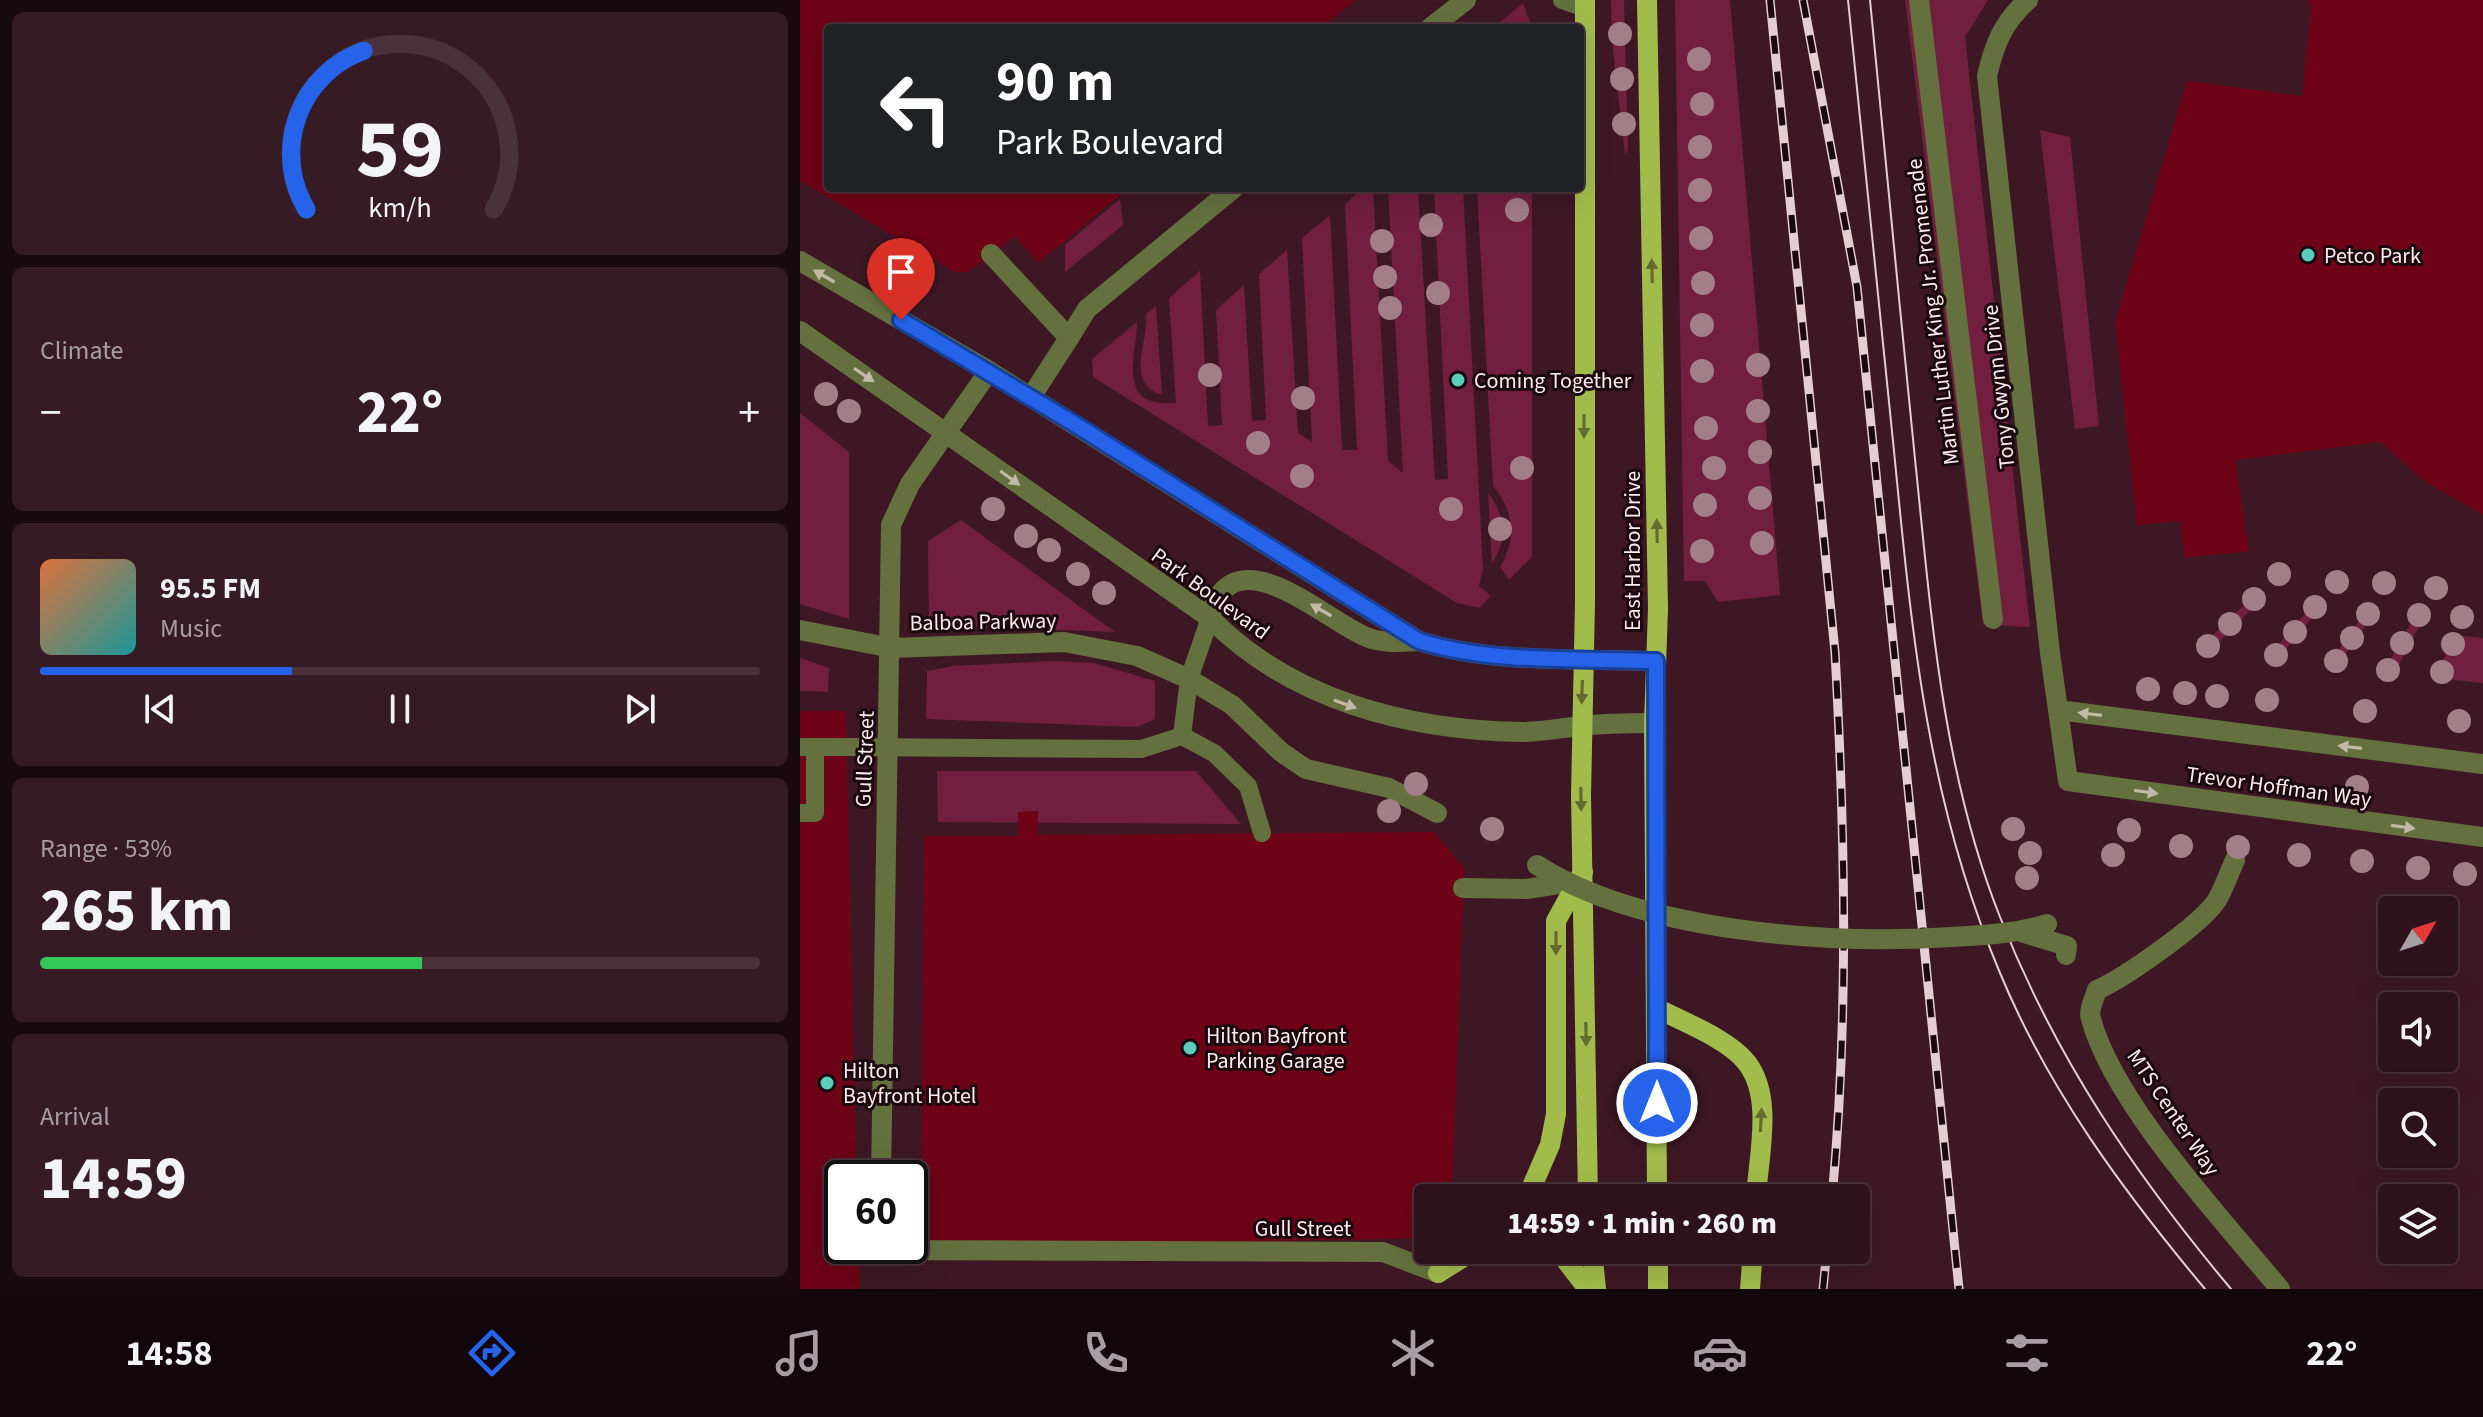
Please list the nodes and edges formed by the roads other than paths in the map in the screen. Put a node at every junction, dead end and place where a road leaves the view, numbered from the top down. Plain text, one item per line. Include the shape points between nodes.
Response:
1 (1466, 0) edge
2 (1562, 0) edge
3 (1647, 0) edge
4 (1919, 0) edge
5 (2028, 0) edge
6 (1585, 4) edge
7 (1435, 24) edge
8 (1229, 192) edge
9 (991, 254) dead end
10 (800, 261) edge
11 (800, 331) edge
12 (1069, 338) junction
13 (989, 371) junction
14 (1031, 397) junction
15 (947, 433) junction
16 (1210, 618) junction
17 (1993, 619) dead end
18 (800, 630) edge
19 (1419, 641) junction
20 (892, 648) junction
21 (1583, 658) junction
22 (1656, 661) junction
23 (1189, 679) junction
24 (2058, 710) junction
25 (1654, 723) junction
26 (1582, 725) junction
27 (1182, 736) junction
28 (807, 747) edge
29 (2483, 764) edge
30 (2068, 781) joint
31 (800, 813) edge
32 (1437, 813) dead end
33 (1262, 833) dead end
34 (2483, 837) edge
35 (2235, 860) dead end
36 (1537, 865) dead end
37 (1574, 878) junction
38 (1463, 888) dead end
39 (2047, 924) dead end
40 (2021, 932) junction
41 (2066, 955) dead end
42 (1656, 1008) junction
43 (881, 1160) edge
44 (1533, 1184) edge
45 (1587, 1184) edge
46 (1657, 1184) edge
47 (1757, 1184) edge
48 (928, 1250) edge
49 (1459, 1264) edge
50 (1569, 1264) edge
51 (1593, 1264) edge
52 (1658, 1264) edge
53 (1752, 1264) edge
54 (1440, 1281) edge
55 (1588, 1289) edge
56 (1596, 1289) edge
57 (1658, 1289) edge
58 (1750, 1289) edge
59 (2280, 1289) edge

1 - 7 street
2 - 6 lane
22 -> 3 main road, East Harbor Drive
4 - 17 street, Martin Luther King Jr. Promenade
5 - 24 street, Tony Gwynn Drive via 2003,29 1987,76
6 -> 21 main road
8 - 12 street via 1087,309
9 - 12 street
13 -> 10 street
11 -> 15 street, Park Boulevard
12 - 14 street
13 - 14 street
13 - 15 street, Gull Street
14 - 19 street
15 -> 16 street, Park Boulevard
15 - 20 street, Gull Street via 900,501 891,525
19 -> 16 street via 1365,637 1314,605 1242,578 1222,589
16 - 23 lane
16 -> 26 street, Park Boulevard via 1236,645 1310,689 1360,710 1514,731
18 - 20 street, Balboa Parkway
19 - 21 street via 1446,649
20 - 23 street, Balboa Parkway via 1064,642 1137,656
20 - 43 street, Gull Street
21 - 22 street
21 -> 26 main road
22 - 25 main road, East Harbor Drive
23 - 27 lane
23 - 32 street, Balboa Parkway via 1232,705 1306,769 1389,788
29 -> 24 street, Trevor Hoffman Way
24 - 30 street, Tony Gwynn Drive
25 - 26 street, Park Boulevard
25 - 42 main road, East Harbor Drive
26 -> 37 main road
27 - 28 lane, bridge via 1141,749
27 - 33 lane via 1214,753 1248,786
28 - 31 lane via 815,813
30 -> 34 street, Trevor Hoffman Way
35 - 59 street, MTS Center Way via 2216,902 2097,990 2089,1016 2117,1079 2179,1166
36 - 37 street, bridge
37 - 38 street via 1527,889
37 - 40 street, bridge via 1710,924 1786,936 1887,941
37 -> 44 main road via 1556,921 1556,1114
37 -> 45 main road
39 - 40 street, bridge
40 - 41 street via 2067,946
42 - 46 main road, East Harbor Drive
47 -> 42 main road via 1762,1099 1747,1063 1710,1035
48 - 54 street, Gull Street via 1383,1252
49 - 54 main road
50 - 55 main road
51 - 56 main road
52 - 57 main road
53 - 58 main road

